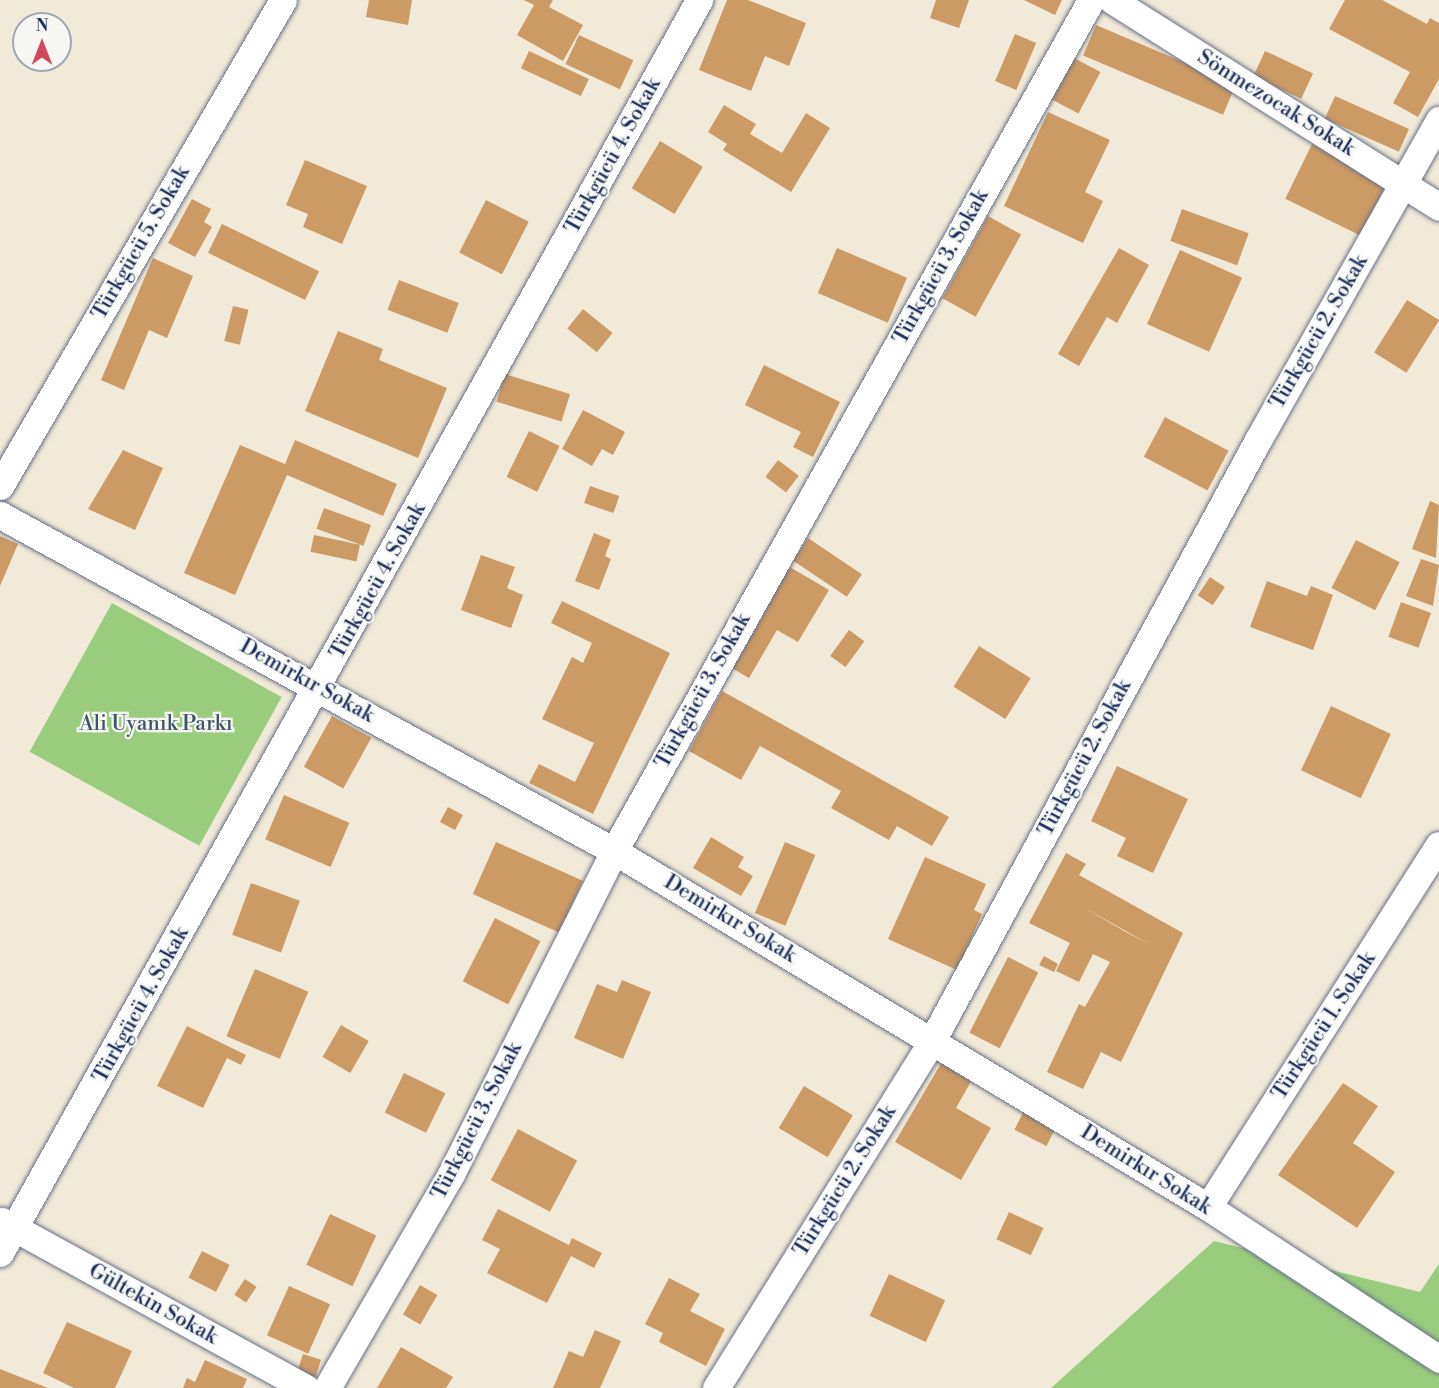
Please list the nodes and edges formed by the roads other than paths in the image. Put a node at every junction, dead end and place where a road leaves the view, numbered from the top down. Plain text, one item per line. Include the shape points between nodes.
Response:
1 (283, 0) edge
2 (699, 0) edge
3 (1091, 0) edge
4 (1112, 0) edge
5 (1439, 120) edge
6 (1404, 183) junction
7 (1439, 207) edge
8 (0, 486) edge
9 (0, 515) edge
10 (320, 687) junction
11 (1439, 845) edge
12 (614, 851) junction
13 (933, 1039) junction
14 (1208, 1207) junction
15 (8, 1224) edge
16 (0, 1253) edge
17 (1439, 1359) edge
18 (306, 1388) edge
19 (327, 1388) edge
20 (716, 1388) edge

1 - 8 street, Türkgücü 5. Sokak
2 - 10 street, Türkgücü 4. Sokak
3 - 12 street, Türkgücü 3. Sokak
4 - 6 street, Sönmezocak Sokak
5 - 6 street, Türkgücü 2. Sokak
6 - 7 street, Sönmezocak Sokak
6 - 13 street, Türkgücü 2. Sokak via 1258,440
9 - 10 street, Demirkır Sokak
10 - 12 street, Demirkır Sokak
10 - 15 street, Türkgücü 4. Sokak
11 - 14 street, Türkgücü 1. Sokak
12 - 13 street, Demirkır Sokak
12 - 19 street, Türkgücü 3. Sokak via 451,1174
13 - 14 street, Demirkır Sokak
13 - 20 street, Türkgücü 2. Sokak
14 - 17 street, Demirkır Sokak
15 - 16 street, Türkgücü 4. Sokak
15 - 18 street, Gültekin Sokak

